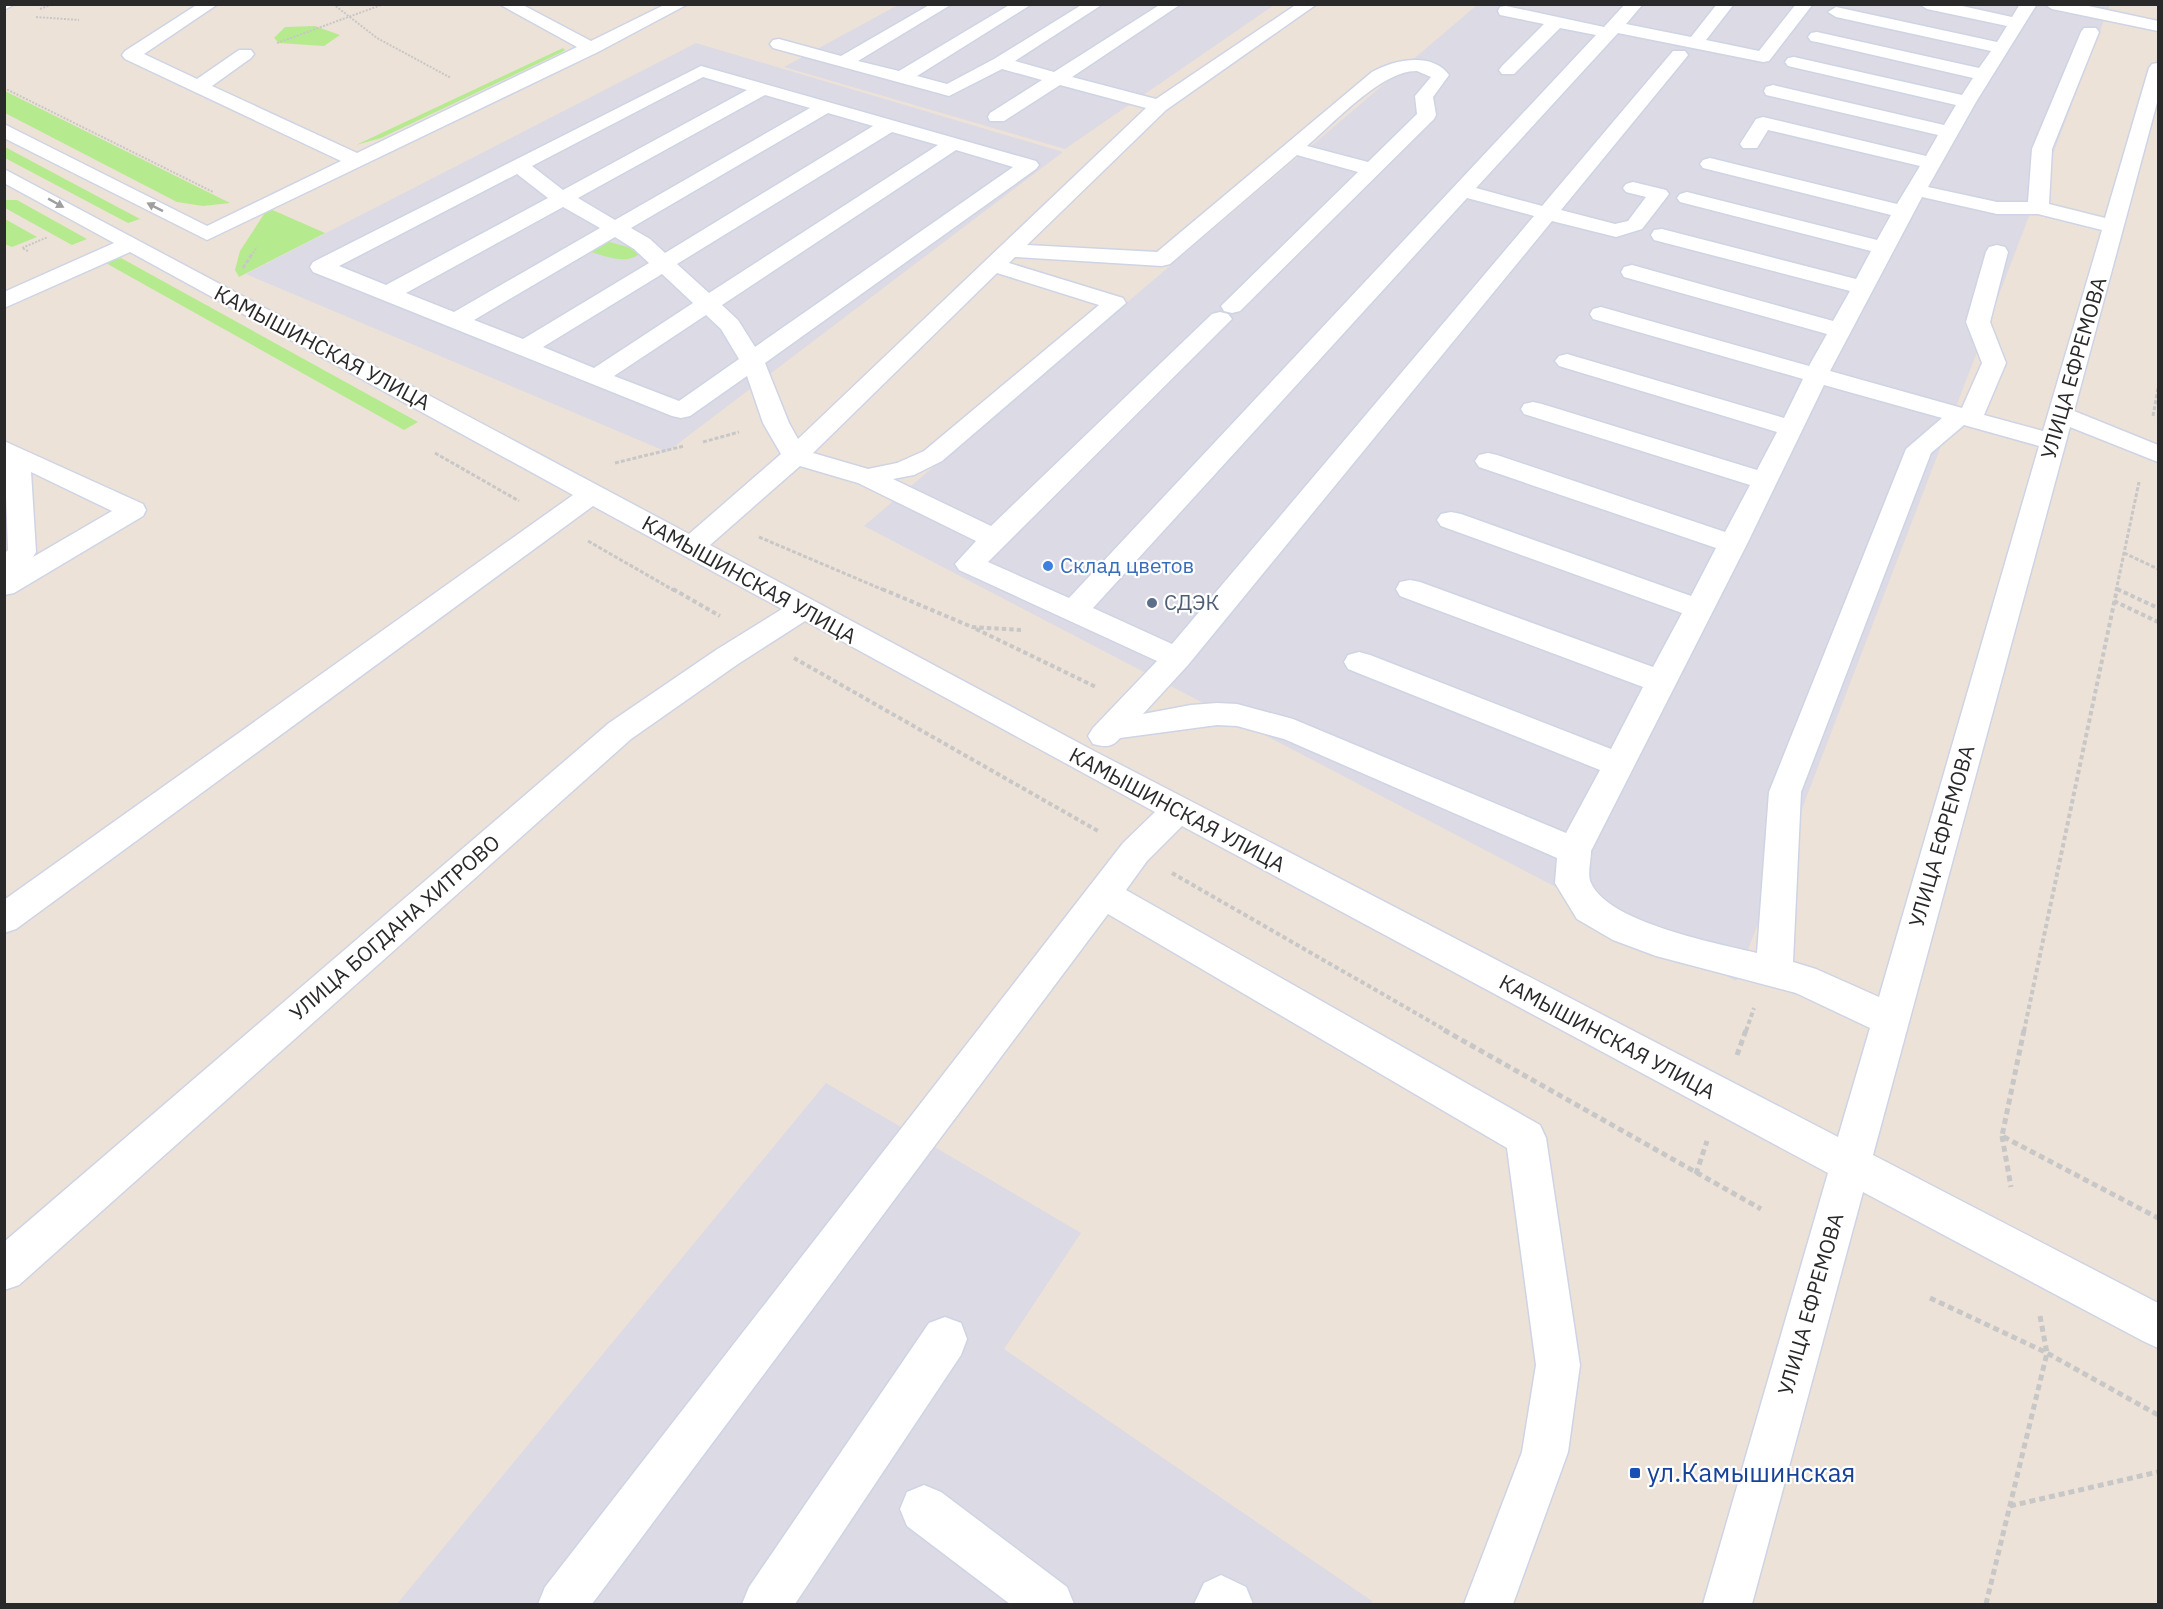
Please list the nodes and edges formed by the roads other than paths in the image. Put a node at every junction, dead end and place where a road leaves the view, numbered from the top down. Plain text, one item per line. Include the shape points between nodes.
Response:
1 (210, 4) edge
2 (507, 4) edge
3 (680, 4) edge
4 (944, 4) edge
5 (1024, 4) edge
6 (1095, 4) edge
7 (1173, 4) edge
8 (1309, 4) edge
9 (1547, 4) edge
10 (1635, 4) edge
11 (1726, 4) edge
12 (1805, 4) edge
13 (1927, 4) edge
14 (2052, 4) edge
15 (2104, 10) edge
16 (1506, 11) dead end
17 (1836, 12) dead end
18 (2023, 14) edge
19 (1534, 17) junction
20 (1556, 21) junction
21 (2158, 26) edge
22 (1611, 30) junction
23 (2090, 32) dead end
24 (1817, 37) dead end
25 (779, 44) dead end
26 (592, 48) junction
27 (2002, 48) junction
28 (1687, 49) junction
29 (245, 54) road end
30 (843, 62) junction
31 (1794, 62) dead end
32 (1000, 63) junction
33 (2158, 68) edge
34 (1508, 70) dead end
35 (1984, 75) junction
36 (902, 77) junction
37 (1057, 77) junction
38 (198, 87) junction
39 (763, 89) junction
40 (1773, 91) dead end
41 (1967, 102) junction
42 (1159, 106) junction
43 (826, 107) junction
44 (998, 117) dead end
45 (889, 125) junction
46 (4, 130) edge
47 (1949, 132) junction
48 (954, 143) junction
49 (1750, 144) dead end
50 (1293, 148) junction
51 (357, 162) junction
52 (1931, 163) junction
53 (1710, 164) dead end
54 (518, 165) junction
55 (1371, 169) junction
56 (4, 175) edge
57 (25, 186) junction
58 (1633, 188) dead end
59 (1462, 191) junction
60 (4, 194) edge
61 (563, 198) junction
62 (1687, 198) dead end
63 (1909, 201) junction
64 (2038, 208) junction
65 (1547, 213) junction
66 (2114, 227) junction
67 (615, 228) junction
68 (1662, 235) dead end
69 (122, 239) junction
70 (1884, 248) junction
71 (1997, 252) dead end
72 (1001, 257) junction
73 (204, 258) junction
74 (663, 263) junction
75 (1632, 273) dead end
76 (4, 283) edge
77 (1864, 288) junction
78 (387, 294) junction
79 (4, 301) edge
80 (708, 304) junction
81 (1601, 314) dead end
82 (455, 321) junction
83 (1842, 331) junction
84 (524, 349) junction
85 (752, 361) junction
86 (1567, 361) dead end
87 (1817, 374) junction
88 (596, 377) junction
89 (1533, 409) dead end
90 (2061, 414) junction
91 (1963, 416) junction
92 (1792, 428) junction
93 (2053, 442) junction
94 (2152, 451) edge
95 (9, 456) edge
96 (795, 456) junction
97 (1488, 461) dead end
98 (867, 477) junction
99 (1765, 481) junction
100 (592, 494) junction
101 (1451, 520) dead end
102 (995, 539) junction
103 (1733, 544) junction
104 (690, 547) junction
105 (4, 572) edge
106 (4, 586) edge
107 (1410, 589) dead end
108 (803, 609) junction
109 (1699, 609) junction
110 (1074, 611) junction
111 (1177, 658) junction
112 (1359, 662) dead end
113 (1662, 682) junction
114 (1112, 728) junction
115 (1083, 759) junction
116 (1619, 765) junction
117 (1177, 810) junction
118 (1574, 851) junction
119 (1103, 894) junction
120 (4, 919) edge
121 (1771, 972) junction
122 (1890, 1020) junction
123 (1851, 1165) junction
124 (4, 1270) edge
125 (2158, 1326) edge
126 (945, 1339) dead end
127 (924, 1509) dead end
128 (562, 1605) edge
129 (765, 1605) edge
130 (1050, 1605) edge
131 (1218, 1605) edge
132 (1229, 1605) edge
133 (1489, 1605) edge
134 (1727, 1605) edge

1 - 38 street via 131,55
2 - 26 street
3 - 26 street
4 - 30 street
5 - 36 street
6 - 32 street
7 - 37 street
8 - 42 street
9 - 19 street
10 - 22 street
11 - 28 street
12 - 28 street via 1763,57
13 - 18 street
14 - 15 street
15 - 21 street
16 - 19 street
17 - 27 street
18 - 27 street
19 - 20 street
20 - 22 street
20 - 34 street
22 - 28 street
22 - 59 street
23 - 64 street via 2042,149
24 - 35 street
25 - 30 street
26 - 51 street
27 - 35 street
28 - 65 street
29 - 38 street
30 - 36 street
31 - 41 street
32 - 36 street via 949,90
32 - 37 street
33 - 66 street, УЛИЦА ЕФРЕМОВА
35 - 41 street
37 - 42 street
37 - 44 street
38 - 51 street
39 - 43 street
39 - 54 street via 701,71
39 - 61 street
40 - 47 street
41 - 47 street
42 - 72 street
43 - 45 street
43 - 67 street
45 - 48 street
45 - 74 street
73 -> 46 street, КАМЫШИНСКАЯ УЛИЦА
47 - 52 street
48 - 80 street
48 - 85 street via 1029,165
49 - 52 street via 1763,123
50 - 55 street
50 - 55 street via 1387,70 1413,65 1436,72 1439,79 1424,96 1427,115
50 - 72 street via 1162,259
51 - 73 street via 252,212
52 - 63 street
53 - 63 street
54 - 61 street
54 - 78 street via 321,267
55 - 102 street
56 - 57 street, КАМЫШИНСКАЯ УЛИЦА
57 - 60 street
57 -> 69 street, КАМЫШИНСКАЯ УЛИЦА
58 - 65 street via 1659,194 1635,225 1616,231
59 - 65 street
59 - 110 street
61 - 67 street
61 - 78 street
62 - 70 street
63 - 64 street
63 - 70 street
64 - 66 street
65 - 111 street
66 - 90 street, УЛИЦА ЕФРЕМОВА
67 - 74 street
67 - 82 street
68 - 77 street
69 - 73 street, КАМЫШИНСКАЯ УЛИЦА
69 - 76 street via 75,252
69 - 79 street
70 - 77 street
71 - 91 street via 1978,322 1994,363
72 - 96 street
72 - 98 street via 1115,303 933,456 905,469
73 - 100 street, КАМЫШИНСКАЯ УЛИЦА
74 - 80 street
74 - 84 street
75 - 83 street
77 - 83 street
78 - 82 street
80 - 85 street via 730,325
80 - 88 street
81 - 87 street
82 - 84 street
83 - 87 street
84 - 88 street
85 - 88 street via 681,411
85 - 96 street via 776,423
86 - 92 street
87 - 91 street
87 - 92 street
89 - 99 street
90 - 93 street, УЛИЦА ЕФРЕМОВА
90 - 94 street
91 - 93 street
91 - 121 street via 1919,449 1785,792
92 - 99 street
93 - 122 street, УЛИЦА ЕФРЕМОВА
95 - 105 street via 22,552
95 - 106 street via 133,510
96 - 98 street
96 - 104 street
97 - 103 street
98 - 102 street
99 - 103 street
100 - 104 street, КАМЫШИНСКАЯ УЛИЦА
100 - 120 street
101 - 109 street
102 - 110 street via 969,564
103 - 109 street
104 - 108 street, КАМЫШИНСКАЯ УЛИЦА
107 - 113 street
108 - 115 street, КАМЫШИНСКАЯ УЛИЦА
108 - 124 street, УЛИЦА БОГДАНА ХИТРОВО via 620,731
109 - 113 street
110 - 111 street
111 - 114 street
112 - 116 street
113 - 116 street
114 - 115 street
114 - 118 street via 1191,716 1237,715 1293,730
115 - 117 street, КАМЫШИНСКАЯ УЛИЦА
116 - 118 street
117 - 119 street via 1135,852
117 - 123 street, КАМЫШИНСКАЯ УЛИЦА
118 - 121 street via 1572,883 1589,909 1626,930 1656,941
119 - 128 street
119 - 133 street via 1526,1138 1558,1365 1545,1452
121 - 122 street via 1803,980
122 - 123 street, УЛИЦА ЕФРЕМОВА
123 - 125 street, КАМЫШИНСКАЯ УЛИЦА
123 - 134 street, УЛИЦА ЕФРЕМОВА
126 - 129 street
127 - 130 street
131 - 132 street via 1221,1600

